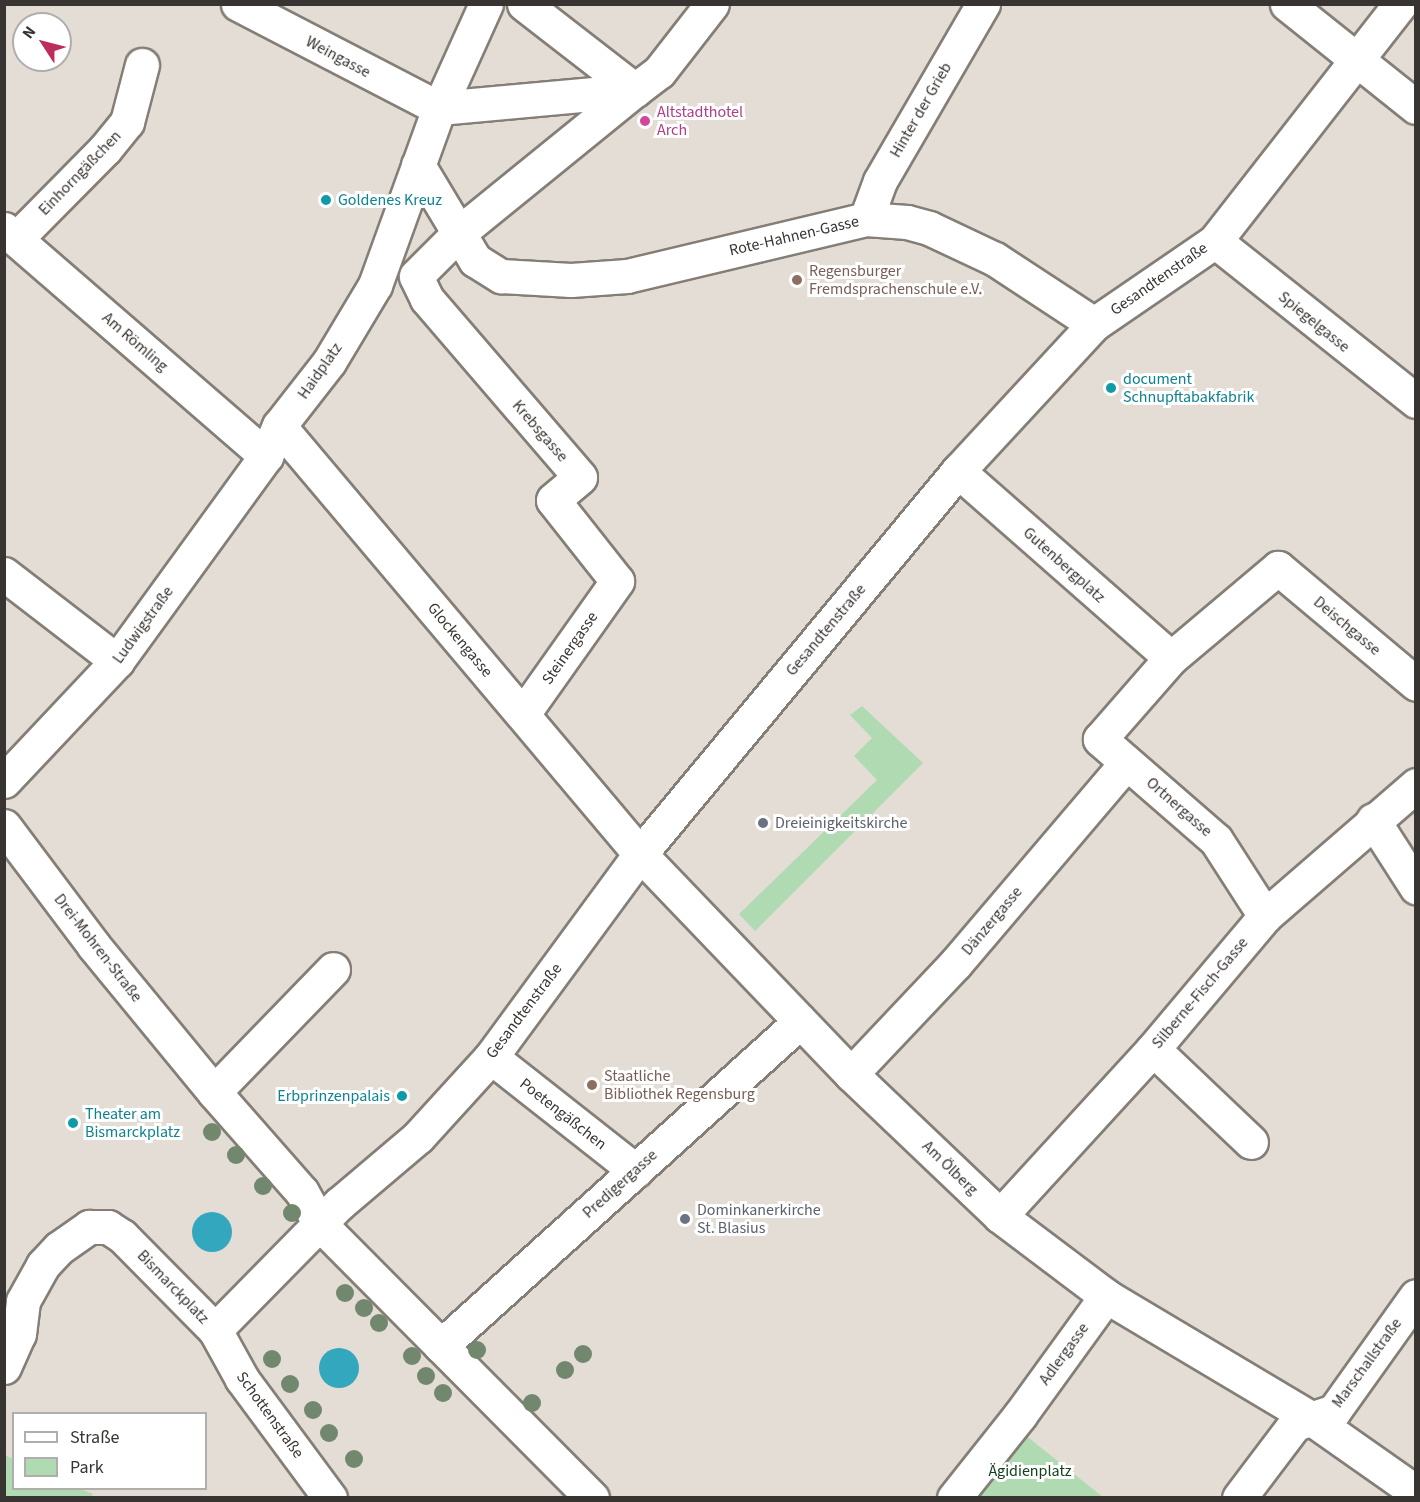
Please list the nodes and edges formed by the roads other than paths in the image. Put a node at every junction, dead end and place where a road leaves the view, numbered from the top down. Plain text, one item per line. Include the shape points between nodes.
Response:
1 (238, 4) edge
2 (486, 4) edge
3 (524, 4) edge
4 (712, 4) edge
5 (983, 4) edge
6 (1287, 4) edge
7 (1400, 4) edge
8 (1356, 61) junction
9 (142, 65) dead end
10 (647, 81) junction
11 (1416, 106) edge
12 (439, 108) junction
13 (418, 165) junction
14 (866, 219) junction
15 (10, 234) edge
16 (1215, 241) junction
17 (468, 246) junction
18 (416, 276) junction
19 (375, 285) junction
20 (1094, 324) junction
21 (1416, 401) edge
22 (279, 426) junction
23 (266, 456) junction
24 (958, 471) junction
25 (4, 574) edge
26 (617, 581) joint
27 (1171, 658) junction
28 (117, 662) junction
29 (1416, 684) edge
30 (522, 714) junction
31 (1126, 763) junction
32 (4, 781) edge
33 (1416, 785) edge
34 (1373, 820) junction
35 (4, 826) edge
36 (640, 854) junction
37 (1416, 887) edge
38 (1265, 916) junction
39 (333, 969) dead end
40 (800, 1022) junction
41 (1153, 1048) junction
42 (491, 1058) junction
43 (851, 1074) junction
44 (214, 1092) junction
45 (1251, 1142) dead end
46 (636, 1171) junction
47 (1000, 1216) junction
48 (320, 1224) junction
49 (14, 1292) edge
50 (1106, 1296) junction
51 (1416, 1296) edge
52 (214, 1330) junction
53 (441, 1346) junction
54 (4, 1367) edge
55 (1312, 1419) junction
56 (1416, 1492) edge
57 (330, 1497) edge
58 (592, 1497) edge
59 (954, 1497) edge
60 (1239, 1497) edge

1 - 12 street, Weingasse
2 - 12 street, Haidplatz
3 - 10 street
4 - 10 street
5 - 14 street, Hinter der Grieb via 880,181
6 - 8 street
7 - 8 street, Gesandtenstraße
8 - 11 street
8 - 16 street, Gesandtenstraße
9 - 15 street, Einhorngäßchen via 127,122 105,150
10 - 12 street
10 - 17 street
12 - 13 street, Haidplatz
13 - 17 street
13 - 19 street, Haidplatz
14 - 17 street, Rote-Hahnen-Gasse via 627,276 571,280 501,276
14 - 20 street, Rote-Hahnen-Gasse via 929,228 995,259
15 - 23 street, Am Römling
16 - 20 street, Gesandtenstraße
16 - 21 street, Spiegelgasse
17 - 18 street
18 - 19 street
18 - 26 street, Krebsgasse via 427,299 580,477 553,500
19 - 22 street, Haidplatz via 329,362
20 - 24 street, Gesandtenstraße
22 - 23 street, Haidplatz
22 - 30 street, Glockengasse
23 - 28 street, Ludwigstraße
24 - 27 street, Gutenbergplatz
24 - 36 street, Gesandtenstraße
25 - 28 street
26 - 30 street, Steinergasse
27 - 29 street, Deischgasse via 1278,568
27 - 31 street, Ortnergasse via 1100,739
28 - 32 street, Ludwigstraße
30 - 36 street, Glockengasse
31 - 38 street, Ortnergasse via 1216,840
31 - 43 street, Dänzergasse via 956,963
33 - 34 street, Silberne-Fisch-Gasse
34 - 37 street
34 - 38 street, Silberne-Fisch-Gasse
35 - 44 street, Drei-Mohren-Straße via 94,946
36 - 40 street, Am Ölberg
36 - 42 street, Gesandtenstraße
38 - 41 street, Silberne-Fisch-Gasse
39 - 44 street
40 - 43 street, Am Ölberg
40 - 46 street, Predigergasse
41 - 45 street
41 - 47 street, Silberne-Fisch-Gasse
42 - 46 street, Poetengäßchen
42 - 48 street, Gesandtenstraße via 418,1137
43 - 47 street, Am Ölberg
44 - 48 street via 302,1192
46 - 53 street, Predigergasse
47 - 50 street, Am Ölberg
48 - 52 street, Bismarckplatz
48 - 53 street
49 - 52 street, Bismarckplatz via 59,1248 88,1227 108,1227 130,1244
49 - 54 street via 19,1334
50 - 55 street, Am Ölberg
50 - 59 street, Adlergasse
51 - 55 street, Marschallstraße via 1334,1411
52 - 57 street, Schottenstraße via 242,1379
53 - 58 street
55 - 56 street, Am Ölberg
55 - 60 street, Marschallstraße via 1295,1424

